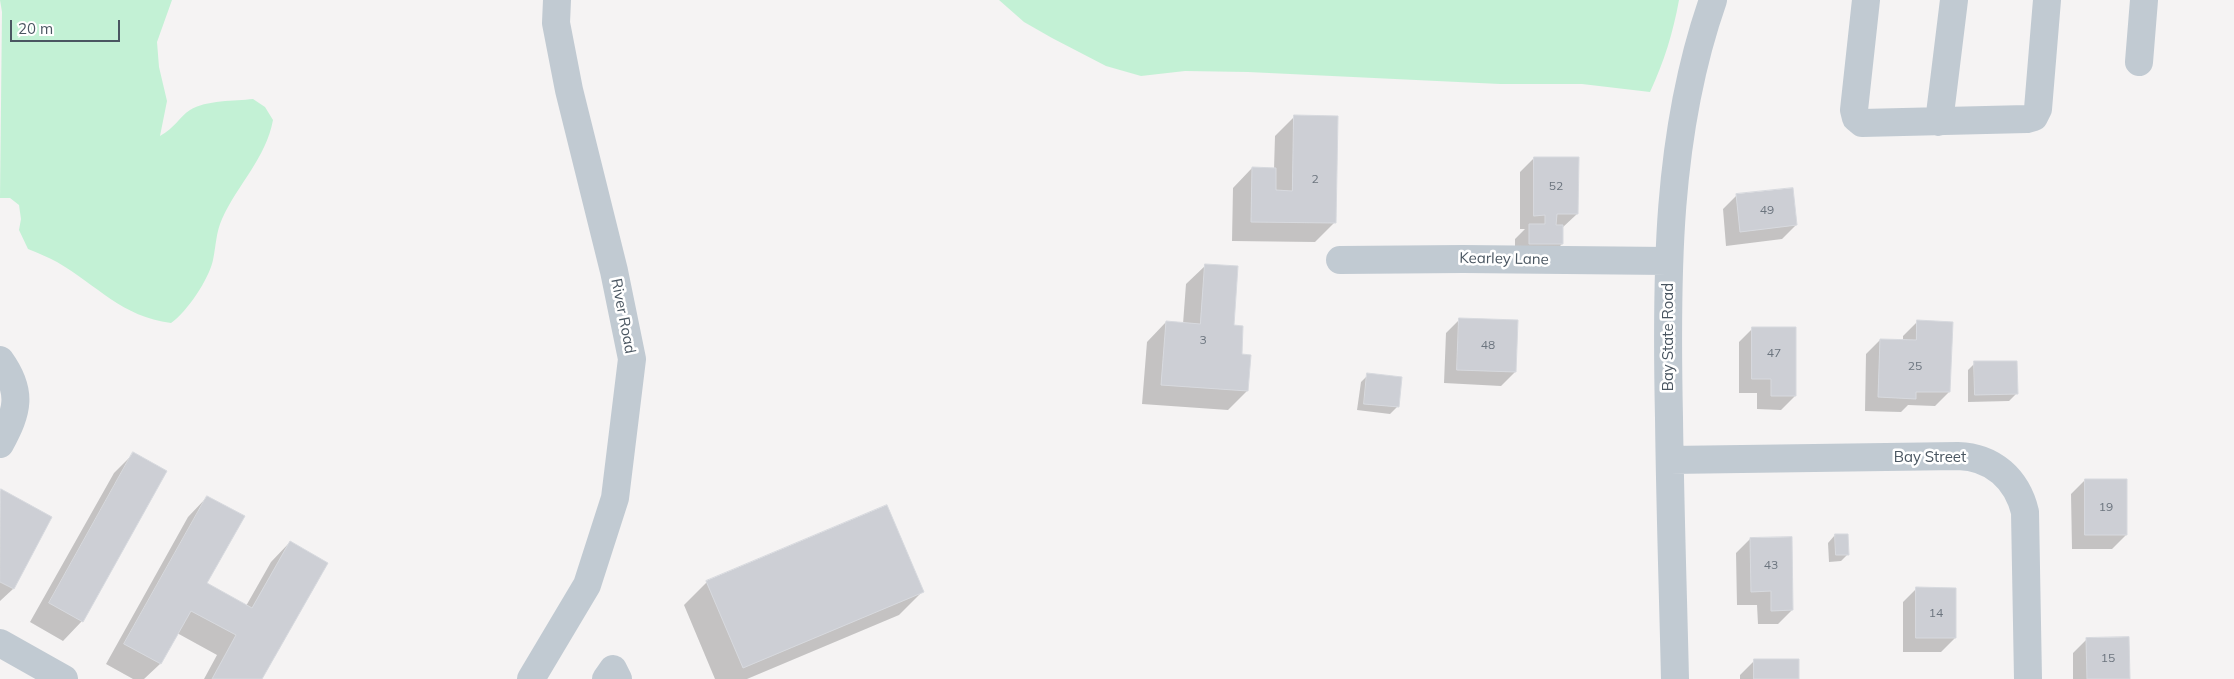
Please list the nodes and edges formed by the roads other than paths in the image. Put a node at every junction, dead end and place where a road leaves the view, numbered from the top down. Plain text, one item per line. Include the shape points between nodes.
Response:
1 (558, 0) edge
2 (1713, 0) edge
3 (1866, 0) edge
4 (1954, 0) edge
5 (2047, 0) edge
6 (2144, 0) edge
7 (2139, 62) dead end
8 (1939, 122) junction
9 (1340, 260) dead end
10 (1668, 262) junction
11 (0, 360) edge
12 (0, 444) edge
13 (1670, 460) junction
14 (0, 643) edge
15 (64, 679) edge
16 (531, 679) edge
17 (606, 679) edge
18 (618, 679) edge
19 (1675, 679) edge
20 (2028, 679) edge

1 - 16 street, River Road via 556,23 569,90 614,271 632,359 615,498 587,585
2 - 10 street, Bay State Road via 1685,103
3 - 8 street via 1854,110 1856,118 1862,123
4 - 8 street
5 - 8 street via 2038,109 2034,117 2027,120
6 - 7 street
9 - 10 street, Kearley Lane
10 - 13 street, Bay State Road
11 - 12 street via 16,389 15,409
13 - 19 street, Bay State Road
13 - 20 street, Bay Street via 1967,456 1999,469 2016,488 2024,512
14 - 15 street
17 - 18 street via 613,669

